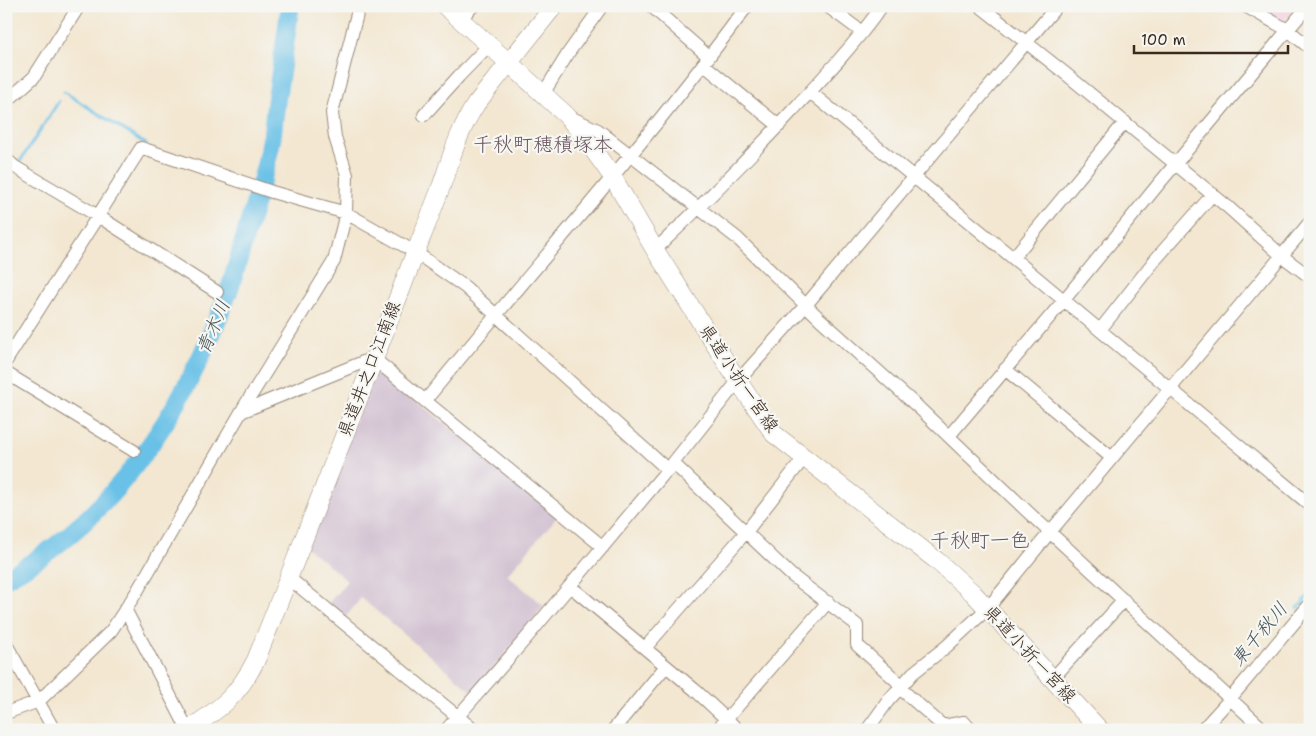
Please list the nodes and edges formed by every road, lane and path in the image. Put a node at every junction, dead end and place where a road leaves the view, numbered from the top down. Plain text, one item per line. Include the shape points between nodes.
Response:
1 (79, 6) edge
2 (358, 6) edge
3 (445, 6) edge
4 (473, 6) edge
5 (554, 6) edge
6 (602, 6) edge
7 (651, 6) edge
8 (747, 6) edge
9 (827, 6) edge
10 (882, 6) edge
11 (980, 6) edge
12 (1057, 6) edge
13 (1245, 6) edge
14 (1308, 6) edge
15 (460, 20) junction
16 (1288, 30) junction
17 (862, 32) junction
18 (1026, 42) junction
19 (489, 45) junction
20 (1310, 48) edge
21 (706, 60) junction
22 (508, 62) junction
23 (810, 92) junction
24 (543, 94) junction
25 (6, 102) edge
26 (424, 115) dead end
27 (566, 115) junction
28 (1125, 122) junction
29 (778, 126) junction
30 (630, 155) junction
31 (6, 159) edge
32 (1176, 164) junction
33 (612, 176) junction
34 (914, 176) junction
35 (1213, 194) junction
36 (698, 208) junction
37 (346, 213) junction
38 (98, 216) junction
39 (1310, 222) edge
40 (655, 250) junction
41 (415, 252) junction
42 (1282, 256) junction
43 (1013, 258) junction
44 (1310, 277) edge
45 (218, 292) dead end
46 (1064, 300) junction
47 (806, 306) junction
48 (495, 315) junction
49 (1100, 330) junction
50 (373, 358) junction
51 (6, 361) edge
52 (1005, 369) junction
53 (6, 373) edge
54 (738, 381) junction
55 (1170, 389) junction
56 (425, 401) junction
57 (241, 412) junction
58 (949, 436) junction
59 (134, 451) dead end
60 (804, 458) junction
61 (1112, 458) junction
62 (670, 466) junction
63 (1310, 505) edge
64 (746, 532) junction
65 (1050, 532) junction
66 (603, 547) junction
67 (289, 578) junction
68 (570, 586) junction
69 (1124, 600) junction
70 (828, 602) junction
71 (1310, 604) edge
72 (988, 608) junction
73 (126, 609) junction
74 (6, 644) edge
75 (645, 648) junction
76 (666, 666) junction
77 (1052, 678) junction
78 (900, 686) junction
79 (1230, 699) junction
80 (39, 701) junction
81 (6, 713) edge
82 (458, 716) junction
83 (726, 719) junction
84 (54, 730) edge
85 (188, 730) edge
86 (446, 730) edge
87 (474, 730) edge
88 (613, 730) edge
89 (717, 730) edge
90 (738, 730) edge
91 (867, 730) edge
92 (971, 730) edge
93 (1100, 730) edge
94 (1202, 730) edge
95 (1264, 730) edge

1 - 25 street via 34,77
2 - 37 street via 332,113 335,137 347,175
3 - 15 main road, 県道小折一宮線
4 - 15 street
5 - 22 main road, 県道井之口江南線
6 - 24 street
7 - 21 street
8 - 21 street
9 - 17 street
10 - 17 street
11 - 18 street
12 - 18 street
13 - 16 street
14 - 16 street
15 - 19 main road, 県道小折一宮線
16 - 20 street
16 - 32 street
17 - 23 street
18 - 28 street
18 - 34 street
19 - 22 main road, 県道小折一宮線
19 - 26 street
21 - 29 street
21 - 30 street
22 - 24 main road, 県道小折一宮線
22 - 41 main road, 県道井之口江南線 via 466,120
23 - 29 street
23 - 34 street
24 - 27 main road, 県道小折一宮線
27 - 30 street via 598,130
27 - 33 main road, 県道小折一宮線
28 - 32 street
28 - 43 street
29 - 36 street
30 - 33 street
30 - 36 street
31 - 38 street
32 - 35 street
32 - 46 street
33 - 40 main road, 県道小折一宮線
33 - 48 street
34 - 43 street
34 - 47 street
35 - 42 street
35 - 49 street
36 - 40 street
36 - 47 street via 737,238
37 - 38 street via 141,148
37 - 41 street
37 - 57 street via 334,261
38 - 45 street
38 - 51 street
39 - 42 street
40 - 54 main road, 県道小折一宮線
41 - 48 street via 465,287
41 - 50 main road, 県道井之口江南線
42 - 44 street
42 - 55 street
43 - 46 street
46 - 49 street
46 - 52 street
47 - 54 street
47 - 58 street
48 - 56 street
48 - 62 street
49 - 55 street
50 - 56 street
50 - 57 street
50 - 67 main road, 県道井之口江南線
52 - 58 street
52 - 61 street
53 - 59 street
54 - 60 main road, 県道小折一宮線 via 774,434
54 - 62 street
55 - 61 street
55 - 63 street
56 - 66 street
57 - 73 street
58 - 65 street
60 - 64 street
60 - 72 main road, 県道小折一宮線 via 936,560
61 - 65 street
62 - 64 street
62 - 66 street
64 - 70 street via 791,575
64 - 75 street
65 - 69 street
65 - 72 street
66 - 68 street
67 - 82 street
67 - 85 main road, 県道井之口江南線 via 246,680 215,712
68 - 75 street
68 - 82 street
69 - 77 street
69 - 79 street
70 - 78 street via 857,625 857,645
70 - 83 street
71 - 79 street
72 - 77 main road, 県道小折一宮線
72 - 78 street
73 - 80 street via 111,631
73 - 85 street
74 - 80 street
75 - 76 street
76 - 83 street
76 - 88 street
77 - 93 main road, 県道小折一宮線
78 - 91 street
78 - 92 street via 943,726 964,722
79 - 94 street
79 - 95 street
80 - 81 street
80 - 84 street
82 - 86 street
82 - 87 street
83 - 89 street
83 - 90 street

